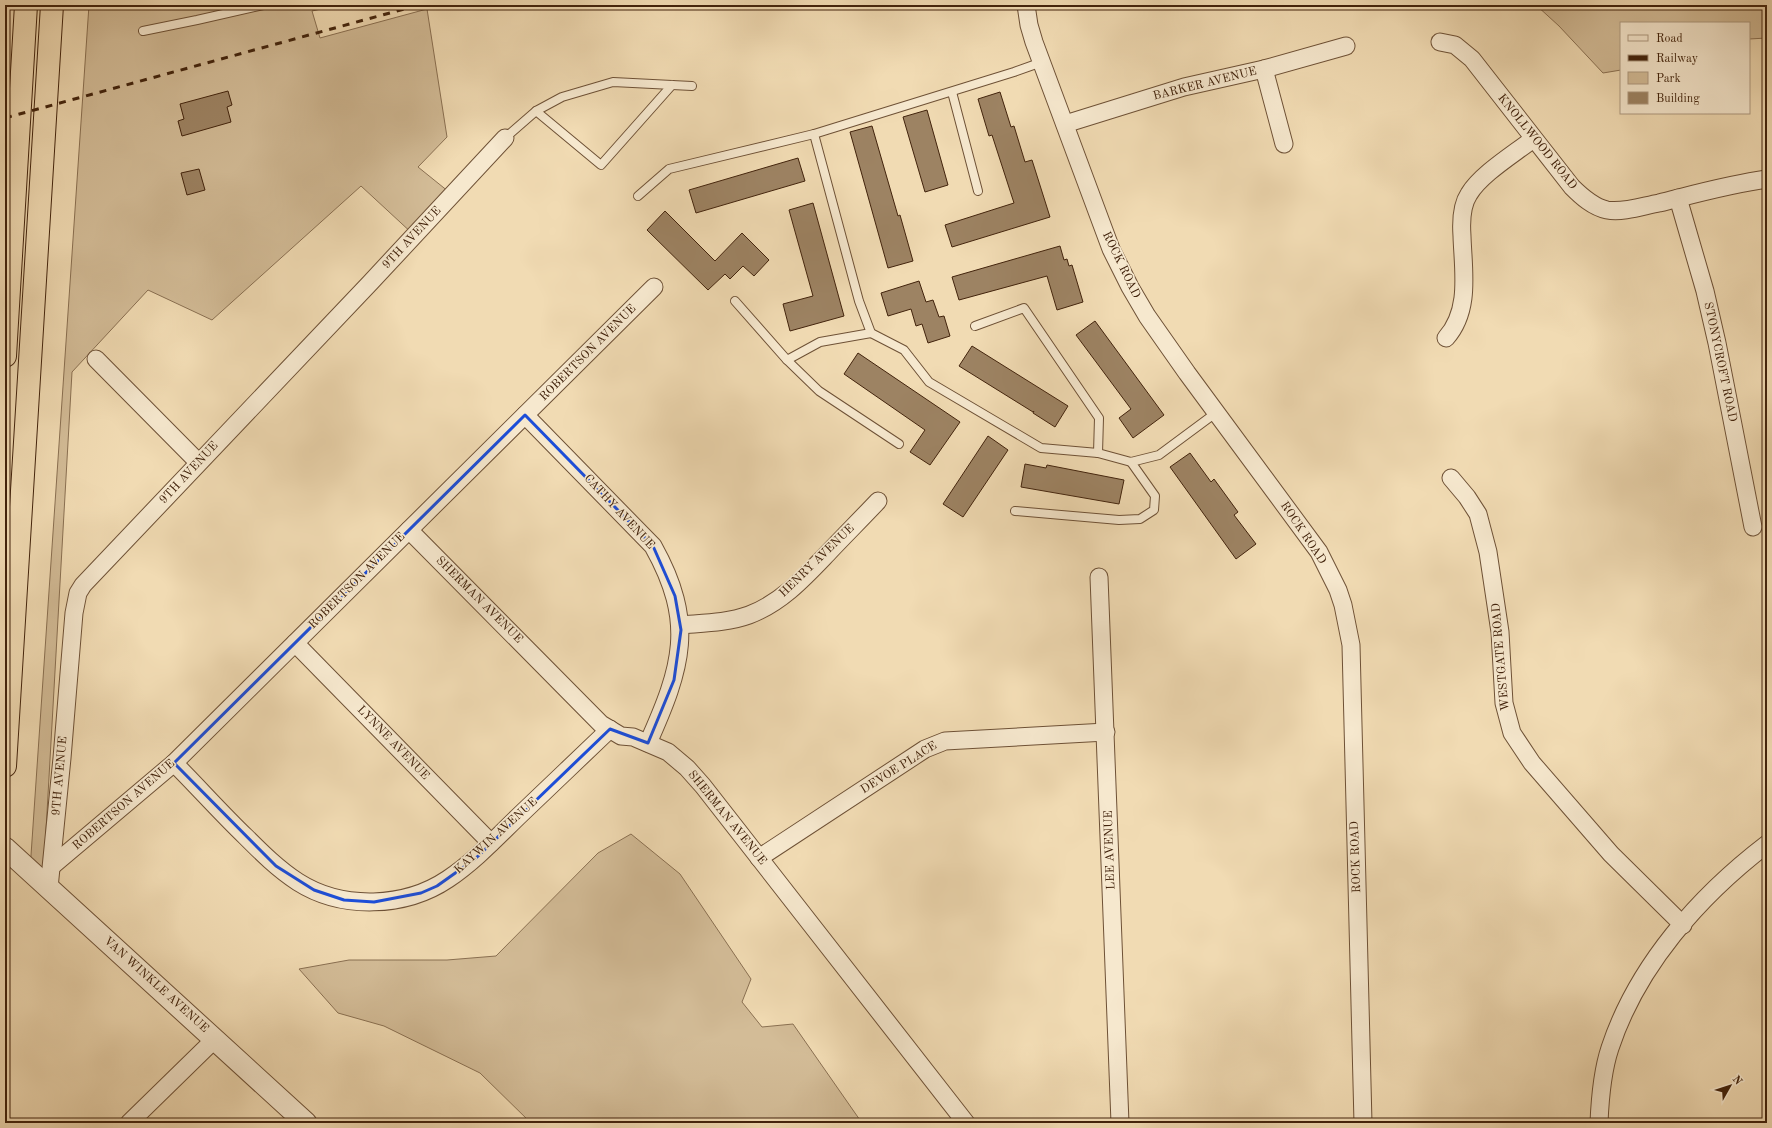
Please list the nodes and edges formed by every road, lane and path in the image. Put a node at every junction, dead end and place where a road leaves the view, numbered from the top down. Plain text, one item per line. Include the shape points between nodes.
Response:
1 (26, 5) edge
2 (52, 5) edge
3 (263, 5) edge
4 (1026, 5) edge
5 (143, 31) dead end
6 (1440, 42) dead end
7 (1346, 46) dead end
8 (1042, 62) junction
9 (1264, 69) junction
10 (672, 85) junction
11 (692, 86) dead end
12 (952, 92) junction
13 (536, 111) junction
14 (1065, 124) junction
15 (814, 134) junction
16 (505, 138) joint
17 (1534, 139) junction
18 (1284, 144) dead end
19 (1767, 179) edge
20 (978, 191) dead end
21 (638, 196) dead end
22 (1678, 198) junction
23 (654, 287) dead end
24 (736, 301) dead end
25 (975, 326) dead end
26 (871, 333) junction
27 (1446, 338) dead end
28 (5, 356) edge
29 (96, 360) dead end
30 (788, 360) junction
31 (1217, 412) junction
32 (525, 415) junction
33 (899, 444) dead end
34 (1098, 453) junction
35 (198, 462) junction
36 (1131, 462) junction
37 (1451, 478) dead end
38 (878, 501) dead end
39 (1016, 511) dead end
40 (1753, 527) dead end
41 (409, 530) junction
42 (1099, 577) dead end
43 (680, 625) junction
44 (295, 643) junction
45 (610, 729) junction
46 (1106, 732) junction
47 (648, 743) junction
48 (174, 763) junction
49 (5, 766) edge
50 (491, 843) junction
51 (1767, 844) edge
52 (12, 854) edge
53 (759, 858) junction
54 (52, 866) junction
55 (49, 888) junction
56 (1683, 925) junction
57 (214, 1039) junction
58 (129, 1123) edge
59 (306, 1123) edge
60 (966, 1123) edge
61 (1120, 1123) edge
62 (1363, 1123) edge
63 (1598, 1123) edge

1 - 28 highway
2 - 49 highway
3 - 5 lane
4 - 8 street, ROCK ROAD via 1029,25
6 - 17 street, KNOLLWOOD ROAD via 1455,45 1472,59
7 - 9 street, BARKER AVENUE
8 - 12 lane
8 - 14 street, ROCK ROAD
9 - 14 street, BARKER AVENUE via 1184,87
9 - 18 street
10 - 11 lane
10 - 13 lane via 613,82 562,98
10 - 13 lane via 601,165
12 - 15 lane
12 - 20 lane
13 - 16 lane
14 - 31 street, ROCK ROAD via 1111,249 1130,287 1187,374
15 - 21 lane via 669,169
15 - 26 lane via 859,301
16 - 35 street, 9TH AVENUE
17 - 22 street, KNOLLWOOD ROAD via 1572,187 1584,199 1600,208 1616,211
17 - 27 street via 1484,177 1473,188 1464,205 1461,227 1463,302 1455,328
19 - 22 street, KNOLLWOOD ROAD
22 - 40 street, STONYCROFT ROAD via 1717,343
23 - 32 street, ROBERTSON AVENUE
24 - 30 lane
25 - 34 lane via 1024,308 1100,418
26 - 30 lane via 820,342
26 - 34 lane via 904,350 930,382 1041,448
29 - 35 street
30 - 33 lane via 819,391
31 - 36 lane via 1159,455
31 - 62 street, ROCK ROAD via 1319,552 1343,605 1351,645
32 - 41 street, ROBERTSON AVENUE
32 - 43 street, CATHY AVENUE via 653,546 666,569 675,596
34 - 36 lane
35 - 54 street, 9TH AVENUE via 78,593 74,613
36 - 39 lane via 1155,496 1154,510 1140,519 1119,520
37 - 56 street, WESTGATE ROAD via 1478,514 1488,552 1500,632 1504,703 1512,733 1532,763 1611,854
38 - 43 street, HENRY AVENUE via 812,569 776,601 750,615 736,619
41 - 44 street, ROBERTSON AVENUE
41 - 45 street, SHERMAN AVENUE via 601,724
42 - 46 street, LEE AVENUE
43 - 47 street, CATHY AVENUE via 678,665 674,680
44 - 48 street, ROBERTSON AVENUE
44 - 50 street, LYNNE AVENUE
45 - 47 street, SHERMAN AVENUE via 621,736 633,737
45 - 50 street, KAYWIN AVENUE
46 - 53 street, DEVOE PLACE via 945,740 925,749
46 - 61 street, LEE AVENUE
47 - 53 street, SHERMAN AVENUE via 668,752 687,768
48 - 50 street, KAYWIN AVENUE via 276,866 299,883 344,900 390,901 421,893 448,879
48 - 54 street, ROBERTSON AVENUE
51 - 56 street via 1705,899
52 - 55 street, VAN WINKLE AVENUE
53 - 60 street, SHERMAN AVENUE
54 - 55 street, 9TH AVENUE
55 - 57 street, VAN WINKLE AVENUE
56 - 63 street via 1646,972 1626,1009 1610,1049 1601,1087
57 - 58 street
57 - 59 street, VAN WINKLE AVENUE

